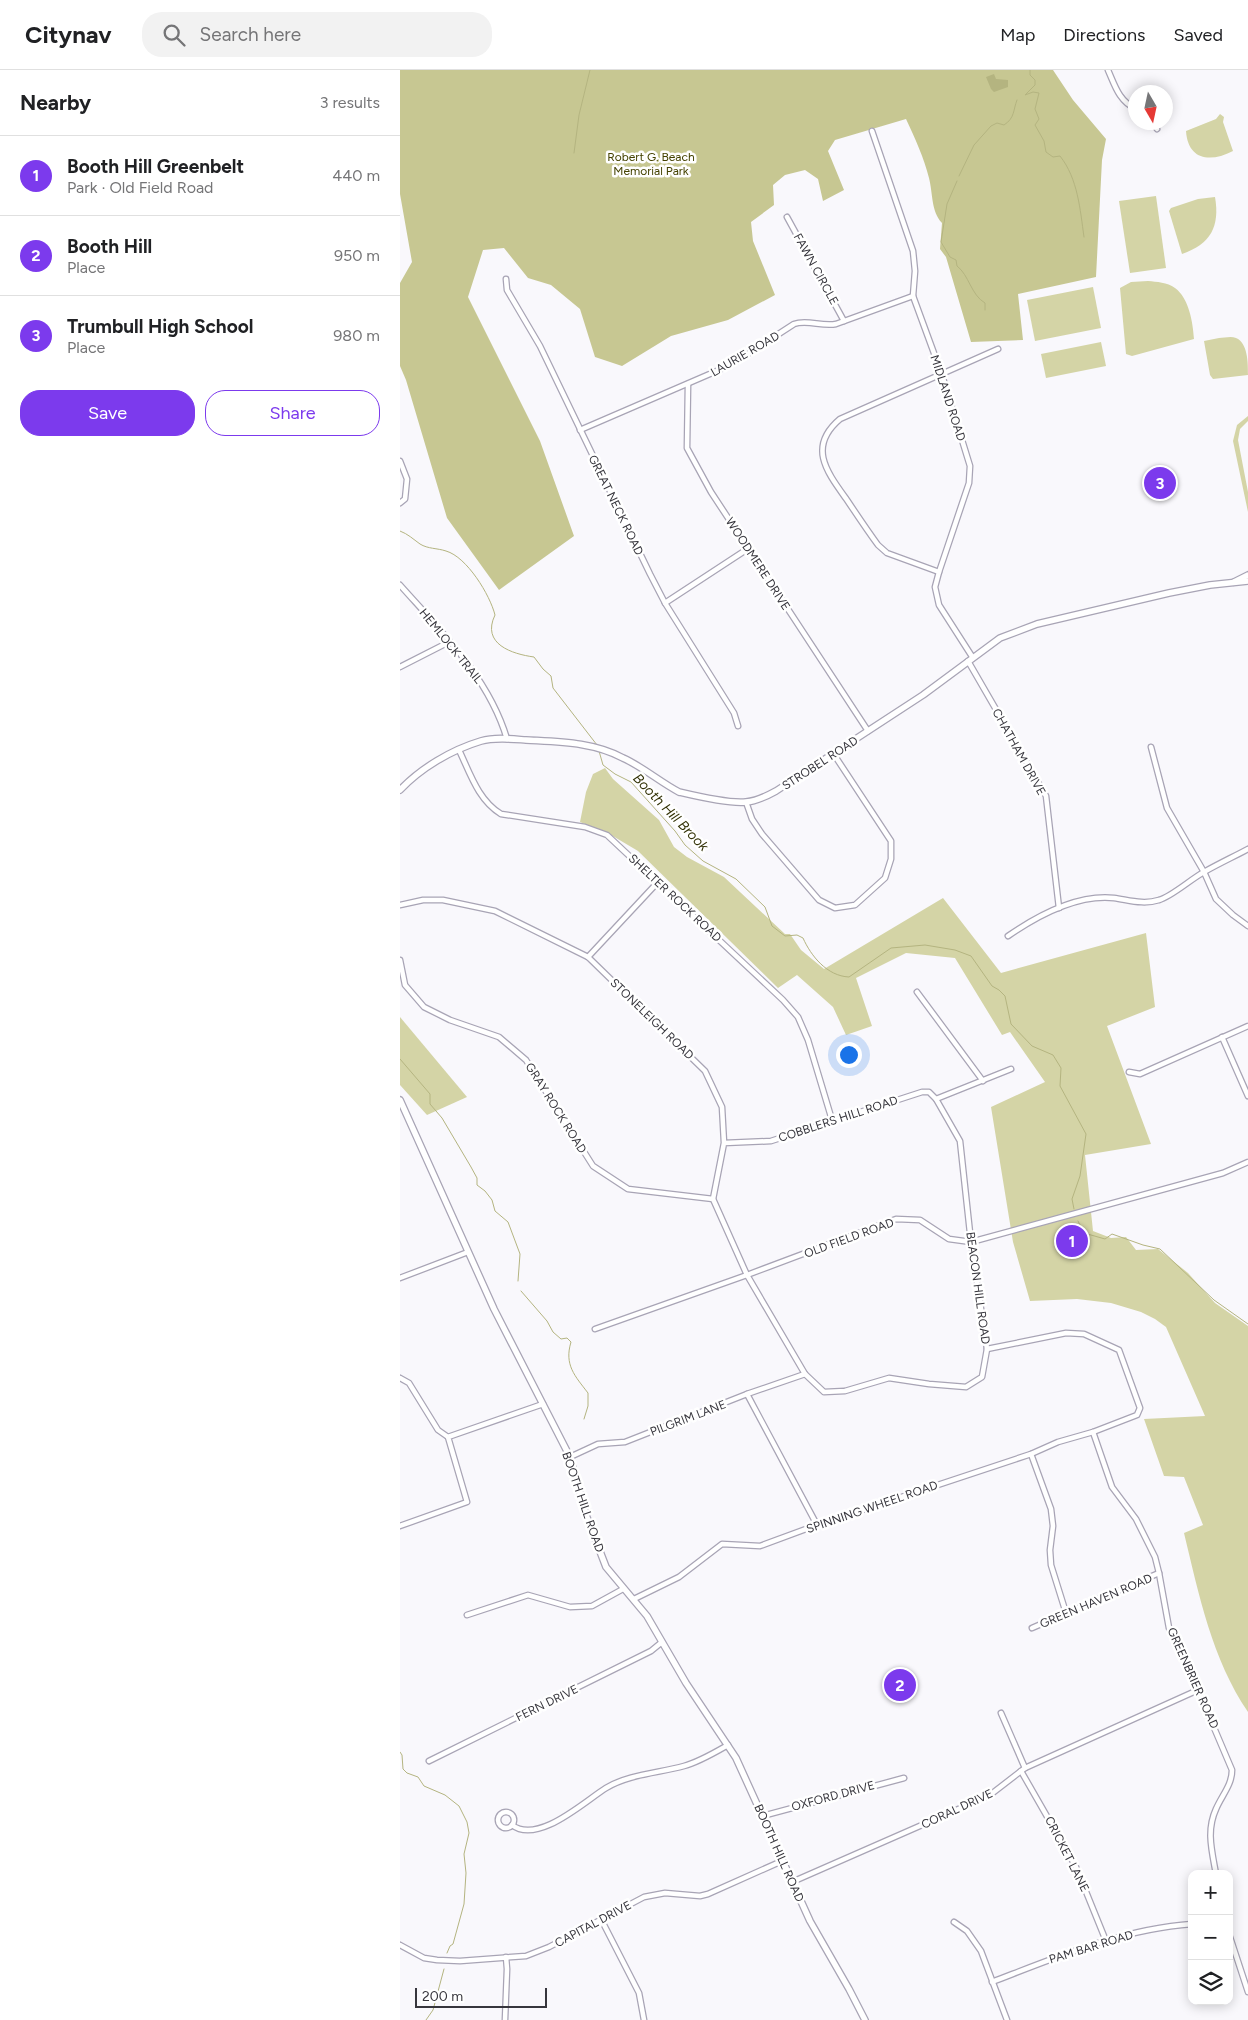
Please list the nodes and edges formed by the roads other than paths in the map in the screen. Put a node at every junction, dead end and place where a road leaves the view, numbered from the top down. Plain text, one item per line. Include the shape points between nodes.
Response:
1 (1108, 70) edge
2 (1128, 105) edge
3 (872, 131) dead end
4 (787, 217) dead end
5 (506, 279) dead end
6 (913, 296) junction
7 (844, 321) junction
8 (998, 349) dead end
9 (942, 375) junction
10 (688, 384) junction
11 (580, 430) junction
12 (400, 461) edge
13 (400, 503) edge
14 (749, 548) junction
15 (938, 572) junction
16 (1248, 575) edge
17 (1248, 581) edge
18 (1233, 583) junction
19 (400, 585) edge
20 (665, 603) junction
21 (449, 642) junction
22 (970, 660) junction
23 (400, 667) edge
24 (738, 726) dead end
25 (868, 732) junction
26 (506, 739) junction
27 (1151, 747) dead end
28 (459, 750) junction
29 (833, 754) junction
30 (400, 790) edge
31 (746, 802) junction
32 (1248, 849) edge
33 (1204, 872) junction
34 (658, 882) junction
35 (400, 905) edge
36 (1059, 908) junction
37 (1248, 926) edge
38 (1008, 936) dead end
39 (588, 957) junction
40 (400, 960) edge
41 (917, 992) dead end
42 (1248, 1026) edge
43 (1222, 1037) junction
44 (1011, 1069) dead end
45 (1129, 1072) dead end
46 (983, 1080) junction
47 (1248, 1096) edge
48 (936, 1099) junction
49 (400, 1100) edge
50 (832, 1120) junction
51 (724, 1143) junction
52 (1248, 1162) edge
53 (714, 1199) junction
54 (971, 1242) junction
55 (468, 1252) junction
56 (747, 1275) junction
57 (400, 1278) edge
58 (595, 1329) dead end
59 (987, 1349) junction
60 (805, 1374) junction
61 (400, 1378) edge
62 (747, 1394) junction
63 (543, 1404) junction
64 (1093, 1432) junction
65 (448, 1437) junction
66 (1031, 1454) junction
67 (570, 1457) junction
68 (817, 1525) junction
69 (400, 1526) edge
70 (1160, 1573) junction
71 (623, 1589) junction
72 (634, 1599) junction
73 (1066, 1613) junction
74 (467, 1615) dead end
75 (1032, 1628) dead end
76 (662, 1642) junction
77 (1198, 1690) junction
78 (1001, 1713) dead end
79 (728, 1745) junction
80 (429, 1761) dead end
81 (1023, 1770) junction
82 (904, 1778) dead end
83 (762, 1816) junction
84 (512, 1825) dead end
85 (782, 1861) junction
86 (1215, 1870) edge
87 (792, 1882) junction
88 (601, 1919) junction
89 (954, 1922) dead end
90 (1188, 1924) edge
91 (1106, 1941) junction
92 (400, 1945) edge
93 (1233, 1946) edge
94 (506, 1957) junction
95 (992, 1982) junction
96 (1248, 1992) edge
97 (505, 2020) edge
98 (644, 2020) edge
99 (865, 2020) edge
100 (1007, 2020) edge

1 - 2 street via 1120,98
3 - 6 street, MIDLAND ROAD via 913,251
4 - 7 street, FAWN CIRCLE
5 - 11 street, GREAT NECK ROAD via 507,290 540,346
6 - 7 street, LAURIE ROAD
6 - 9 street, MIDLAND ROAD
7 - 10 street, LAURIE ROAD via 823,326 802,322 794,324 737,361
8 - 9 street
9 - 15 street, MIDLAND ROAD via 970,466 969,483
9 - 15 street via 840,419 828,428 822,446 829,474 878,545 887,553
10 - 11 street, LAURIE ROAD
10 - 14 street, WOODMERE DRIVE via 686,448
11 - 20 street, GREAT NECK ROAD
12 - 13 street via 407,479 405,498
14 - 20 street
14 - 25 street, WOODMERE DRIVE
15 - 22 street, MIDLAND ROAD via 935,587 939,605
16 - 18 street, STROBEL ROAD
17 - 18 street, STROBEL ROAD
18 - 22 street, STROBEL ROAD via 1169,593 1037,624 1000,638
19 - 21 street, HEMLOCK TRAIL
20 - 24 street, GREAT NECK ROAD via 734,714
21 - 23 street
21 - 26 street, HEMLOCK TRAIL via 473,670 490,698 501,719
22 - 25 street, STROBEL ROAD
22 - 36 street, CHATHAM DRIVE via 1046,796
25 - 29 street, STROBEL ROAD
26 - 28 street, STROBEL ROAD via 482,741
26 - 31 street, STROBEL ROAD via 573,742 605,750 679,792
27 - 33 street via 1168,808
28 - 30 street, STROBEL ROAD via 412,777
28 - 34 street, SHELTER ROCK ROAD via 490,808 501,814 585,827 607,835
29 - 31 street, STROBEL ROAD via 776,792
29 - 31 street via 891,841 891,859 885,878 856,905 835,908 819,900 762,834
32 - 33 street
33 - 36 street via 1159,900 1133,903 1113,898 1085,900
33 - 37 street via 1216,898
34 - 39 street
34 - 50 street, SHELTER ROCK ROAD via 798,1017
35 - 39 street, STONELEIGH ROAD via 443,900 495,911
36 - 38 street
39 - 51 street, STONELEIGH ROAD via 705,1071 722,1107
40 - 53 street, GRAY ROCK ROAD via 405,984 424,1007 450,1020 500,1037 526,1060 592,1166 628,1189
41 - 46 street
42 - 43 street
43 - 45 street via 1140,1074
43 - 47 street
44 - 46 street
46 - 48 street
48 - 50 street, COBBLERS HILL ROAD via 929,1092 922,1092
48 - 54 street, BEACON HILL ROAD via 960,1140
49 - 55 street, BOOTH HILL ROAD
50 - 51 street, COBBLERS HILL ROAD via 771,1141
51 - 53 street, STONELEIGH ROAD
52 - 54 street, OLD FIELD ROAD via 1223,1172
53 - 56 street
54 - 56 street, OLD FIELD ROAD via 949,1239 920,1220 896,1219
54 - 59 street, BEACON HILL ROAD
55 - 57 street
55 - 63 street, BOOTH HILL ROAD
56 - 58 street, OLD FIELD ROAD
56 - 60 street, BEACON HILL ROAD
59 - 60 street, BEACON HILL ROAD via 982,1377 966,1386 889,1378 845,1391 824,1392
59 - 64 street, SPINNING WHEEL ROAD via 1066,1333 1084,1334 1119,1350 1140,1408 1137,1415
60 - 62 street, PILGRIM LANE
61 - 65 street via 409,1383 438,1430
62 - 67 street, PILGRIM LANE via 625,1442 598,1444
62 - 68 street
63 - 65 street
63 - 67 street, BOOTH HILL ROAD
64 - 66 street, SPINNING WHEEL ROAD
64 - 70 street, GREENBRIER ROAD via 1112,1487 1140,1525
65 - 69 street via 467,1502
66 - 68 street, SPINNING WHEEL ROAD
66 - 73 street via 1051,1509 1050,1556
67 - 71 street, BOOTH HILL ROAD via 586,1515 606,1567
68 - 72 street, SPINNING WHEEL ROAD via 760,1546 722,1544 679,1577
70 - 73 street, GREEN HAVEN ROAD
70 - 77 street, GREENBRIER ROAD via 1169,1628
71 - 72 street, BOOTH HILL ROAD
71 - 74 street via 592,1606 570,1607 528,1595
72 - 76 street, BOOTH HILL ROAD
73 - 75 street, GREEN HAVEN ROAD
76 - 79 street, BOOTH HILL ROAD
76 - 80 street, FERN DRIVE via 651,1651
77 - 81 street, CORAL DRIVE
77 - 86 street, GREENBRIER ROAD via 1232,1770 1231,1780 1211,1824 1210,1842
78 - 81 street, CRICKET LANE
79 - 83 street, BOOTH HILL ROAD
79 - 84 street via 685,1766 617,1783 552,1824 531,1830
81 - 87 street, CORAL DRIVE via 990,1795
81 - 91 street, CRICKET LANE via 1076,1867
82 - 83 street, OXFORD DRIVE
83 - 85 street, BOOTH HILL ROAD
85 - 87 street, BOOTH HILL ROAD
85 - 88 street, CAPITAL DRIVE via 716,1892 700,1896 654,1894
87 - 99 street, BOOTH HILL ROAD
88 - 94 street, CAPITAL DRIVE via 542,1950 526,1956
88 - 98 street via 639,1992
89 - 95 street via 975,1942
90 - 91 street, PAM BAR ROAD via 1160,1927
91 - 95 street, PAM BAR ROAD
92 - 94 street, CAPITAL DRIVE via 424,1958 437,1960
93 - 96 street
94 - 97 street
95 - 100 street

